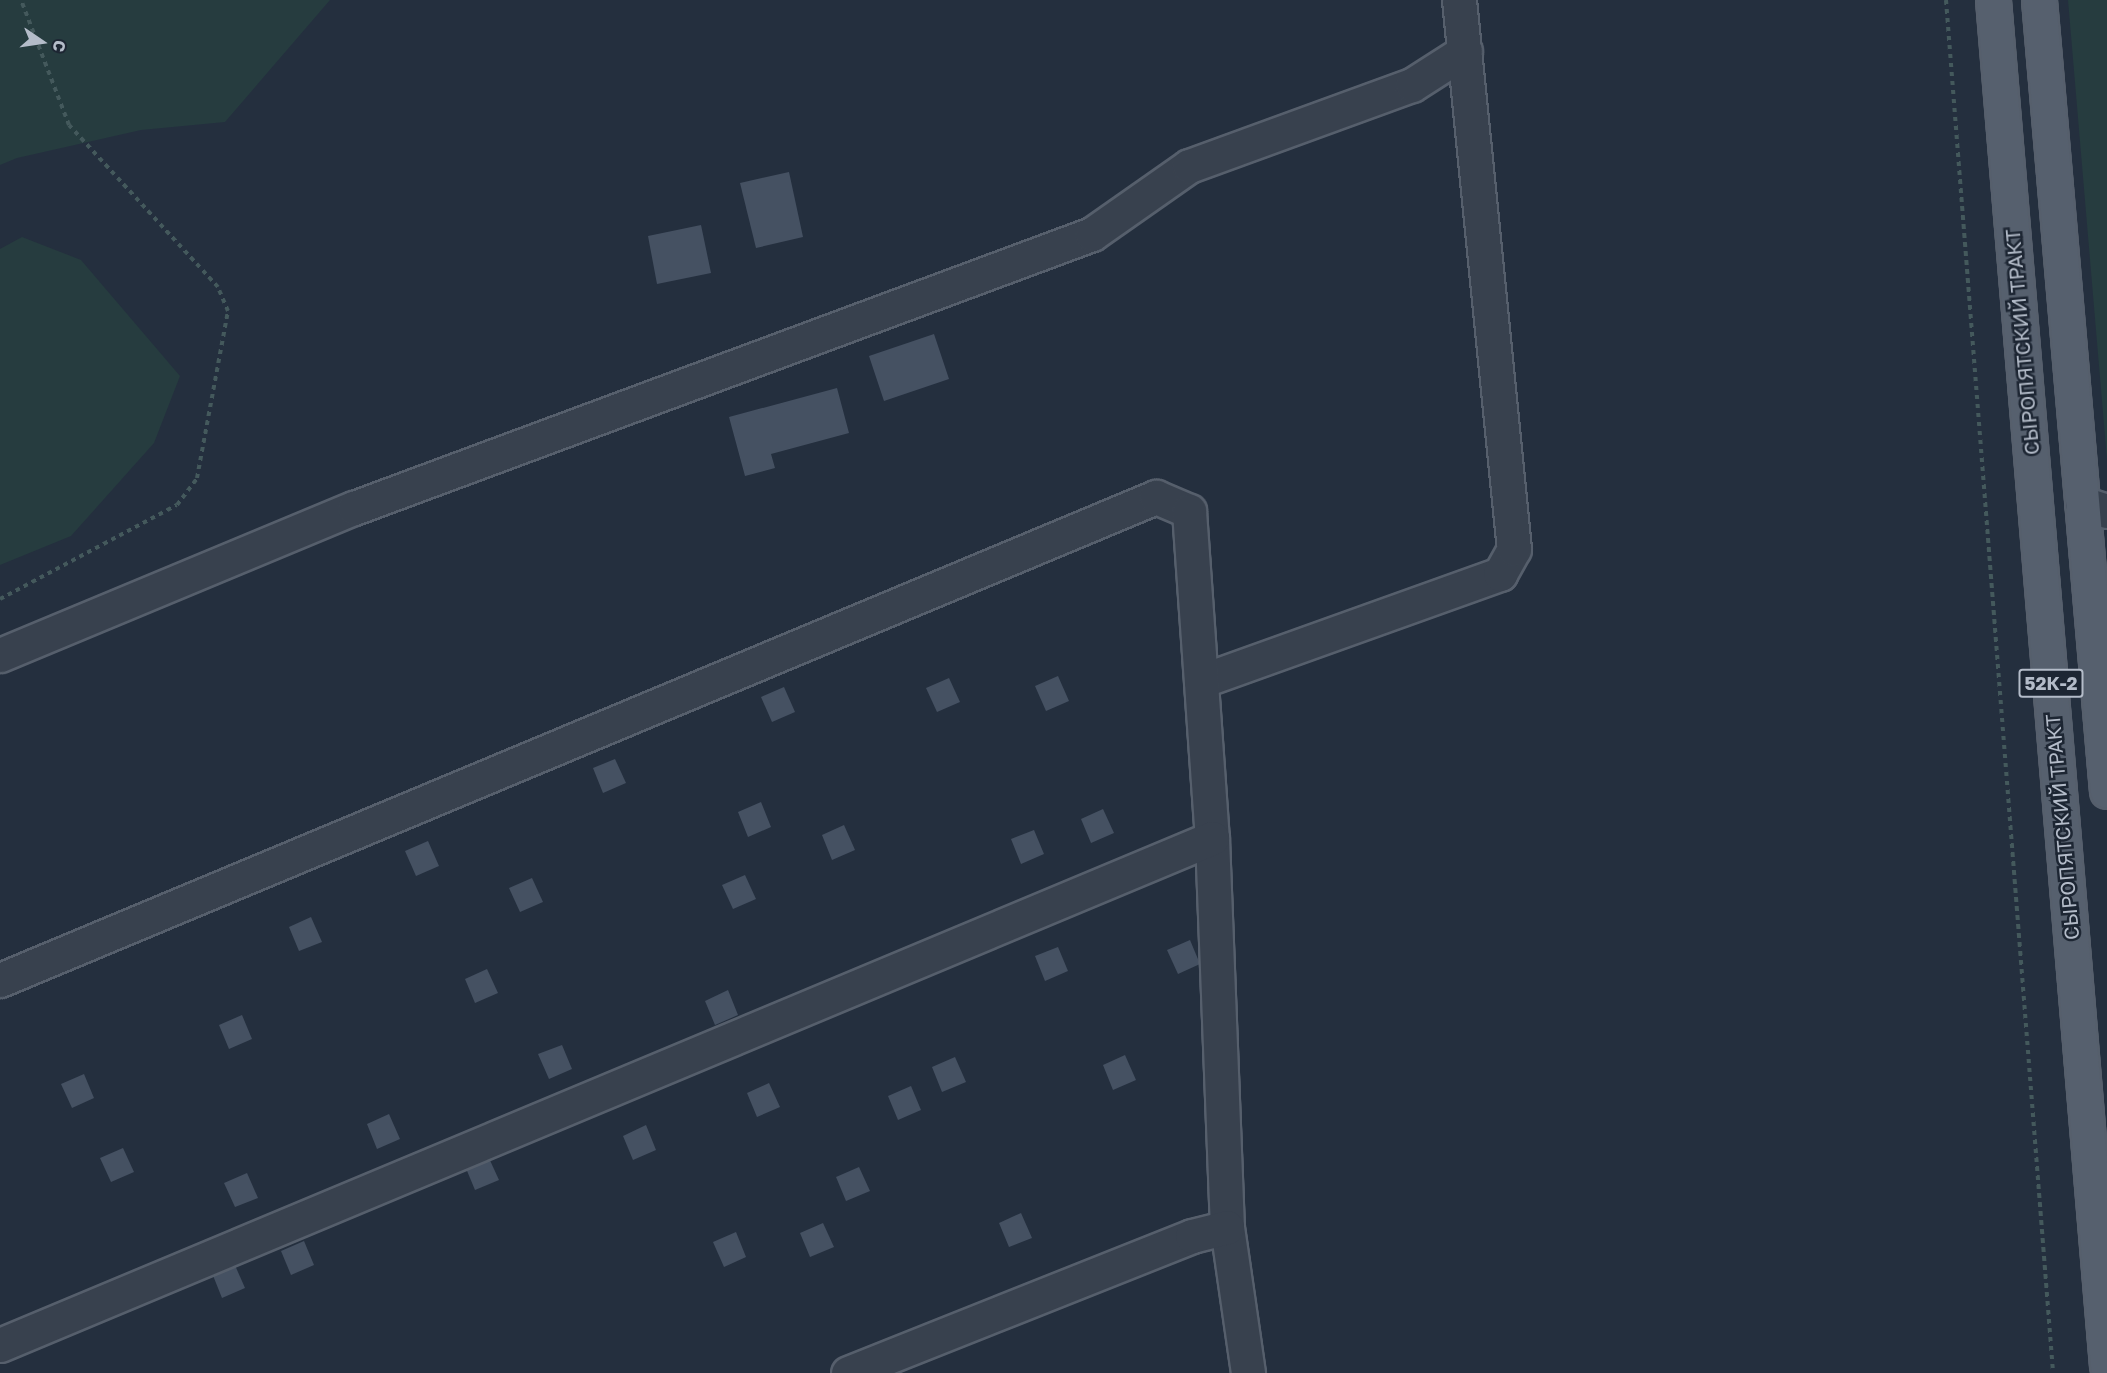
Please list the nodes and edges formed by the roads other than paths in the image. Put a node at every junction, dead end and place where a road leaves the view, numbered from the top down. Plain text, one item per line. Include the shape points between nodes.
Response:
1 (1459, 0) edge
2 (1993, 0) edge
3 (2039, 0) edge
4 (1465, 51) junction
5 (2095, 507) edge
6 (0, 655) edge
7 (1201, 681) junction
8 (2107, 791) edge
9 (1212, 838) junction
10 (0, 980) edge
11 (1227, 1227) junction
12 (0, 1345) edge
13 (2107, 1366) edge
14 (848, 1373) edge
15 (1248, 1373) edge

1 - 4 lane
2 - 13 main road, СЫРОПЯТСКИЙ ТРАКТ / 52К-2
3 - 5 main road, 52К-2
4 - 6 lane via 1412,86 1189,166 1092,234 354,508
4 - 7 lane via 1515,549 1500,574
5 - 8 main road, 52К-2
7 - 9 lane
7 - 10 lane via 1189,511 1156,497
9 - 11 lane
9 - 12 lane
11 - 14 lane via 1192,1236
11 - 15 lane

